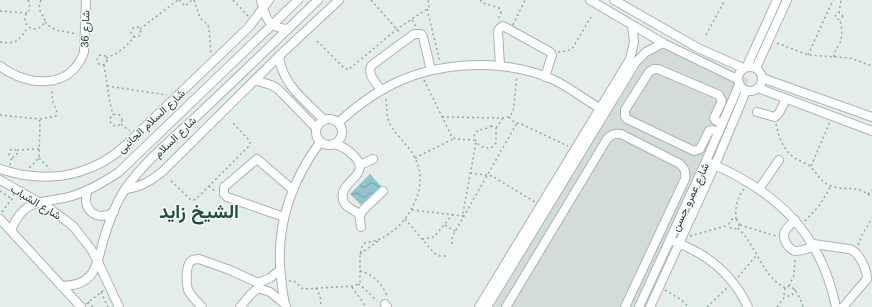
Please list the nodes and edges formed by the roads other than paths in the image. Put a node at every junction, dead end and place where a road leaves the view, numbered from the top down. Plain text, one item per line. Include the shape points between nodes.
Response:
1 (86, 0) edge
2 (269, 0) edge
3 (298, 0) edge
4 (318, 0) edge
5 (339, 0) edge
6 (590, 0) edge
7 (614, 0) edge
8 (777, 0) edge
9 (787, 0) edge
10 (262, 4) edge
11 (300, 18) junction
12 (272, 24) junction
13 (632, 26) junction
14 (288, 29) junction
15 (663, 43) junction
16 (279, 56) junction
17 (633, 61) junction
18 (0, 66) edge
19 (500, 66) junction
20 (745, 67) junction
21 (756, 68) junction
22 (431, 70) junction
23 (546, 77) junction
24 (762, 78) junction
25 (255, 80) junction
26 (738, 82) junction
27 (291, 87) junction
28 (758, 88) junction
29 (381, 90) junction
30 (746, 91) junction
31 (284, 94) junction
32 (786, 99) junction
33 (603, 109) junction
34 (757, 112) dead end
35 (872, 117) edge
36 (324, 120) junction
37 (338, 123) junction
38 (722, 124) junction
39 (316, 128) junction
40 (872, 131) edge
41 (718, 132) junction
42 (320, 142) junction
43 (334, 144) junction
44 (126, 145) junction
45 (136, 156) junction
46 (373, 159) dead end
47 (779, 160) dead end
48 (706, 161) junction
49 (360, 165) junction
50 (714, 165) junction
51 (0, 169) edge
52 (0, 180) edge
53 (559, 182) junction
54 (126, 189) junction
55 (292, 189) junction
56 (758, 189) junction
57 (88, 190) junction
58 (382, 191) dead end
59 (37, 202) junction
60 (114, 212) junction
61 (357, 213) junction
62 (0, 214) edge
63 (284, 217) junction
64 (798, 223) junction
65 (361, 227) dead end
66 (10, 230) junction
67 (658, 235) junction
68 (670, 240) junction
69 (680, 241) junction
70 (814, 245) junction
71 (513, 258) junction
72 (98, 262) junction
73 (280, 270) junction
74 (61, 286) junction
75 (258, 286) junction
76 (496, 286) junction
77 (286, 305) edge
78 (82, 307) edge
79 (118, 307) edge
80 (202, 307) edge
81 (240, 307) edge
82 (479, 307) edge
83 (487, 307) edge
84 (506, 307) edge
85 (625, 307) edge
86 (638, 307) edge
87 (650, 307) edge
88 (748, 307) edge
89 (836, 307) edge
90 (843, 307) edge

1 - 18 street, شارع 36 via 84,52 78,66 66,76 37,81 23,79
2 - 10 street, شارع السلام الجانبى
3 - 11 street
3 - 12 street, شارع السلام
4 - 11 street, شارع السلام
5 - 16 street
6 - 13 street
7 - 20 street via 698,48
8 - 20 street
9 - 21 street
10 - 12 street via 266,17
10 - 44 street, شارع السلام الجانبى via 254,21
11 - 14 street, شارع السلام
12 - 14 street
12 - 45 street, شارع السلام
13 - 15 street
13 - 17 street
14 - 54 street, شارع السلام via 166,145
15 - 17 street
15 - 26 street
16 - 25 street
16 - 27 street via 282,73
17 - 33 street
19 - 22 street via 469,65
19 - 23 street
19 - 23 street via 498,31 503,26 550,52 552,55
20 - 21 street
20 - 26 street via 740,71
21 - 24 street
22 - 29 street via 400,80
22 - 29 street via 423,37 421,34 414,34 370,68 370,74
23 - 33 street
24 - 28 street
24 - 35 street
25 - 31 street via 271,85
25 - 54 street via 163,171 146,183
26 - 30 street
26 - 38 street, شارع عمرو حسن
27 - 31 street
27 - 36 street
28 - 30 street
28 - 32 street
29 - 37 street
30 - 50 street, شارع عمرو حسن
31 - 39 street
32 - 34 street via 775,117
32 - 40 street
33 - 53 street
33 - 53 street via 574,149
36 - 37 street via 334,120
36 - 39 street
37 - 43 street via 342,132
38 - 41 street, شارع عمرو حسن
38 - 41 street via 714,118 722,101 719,95 658,69 649,72 625,110 627,119 694,151 700,149 709,131
39 - 42 street
41 - 48 street, شارع عمرو حسن
42 - 43 street
42 - 55 street
43 - 49 street via 350,151
44 - 45 street
44 - 51 street, شارع السلام الجانبى via 105,162 73,174 39,177
45 - 57 street, شارع السلام via 119,172
46 - 49 street
47 - 56 street
48 - 50 street
48 - 68 street, شارع عمرو حسن
49 - 61 street via 358,175 343,190 343,202
50 - 56 street
50 - 69 street, شارع عمرو حسن
52 - 59 street, شارع الشباب
53 - 71 street
53 - 71 street via 540,206
54 - 60 street, شارع السلام
55 - 63 street
55 - 63 street via 257,159 223,190 227,197
56 - 64 street
57 - 59 street, شارع السلام via 72,196
57 - 60 street via 86,202 91,212 103,216
58 - 61 street via 366,208
59 - 66 street, شارع السلام via 20,213
59 - 72 street, شارع الشباب via 73,226
60 - 72 street, شارع السلام via 104,236
61 - 65 street
62 - 66 street
63 - 73 street
64 - 70 street
64 - 70 street via 784,232 785,240 794,251
66 - 74 street
67 - 68 street
67 - 84 street via 685,179 684,168 621,134 610,135
67 - 85 street
68 - 69 street
68 - 86 street, شارع عمرو حسن
69 - 87 street, شارع عمرو حسن
69 - 88 street via 724,271
70 - 89 street via 828,278
70 - 90 street via 856,252 867,279
71 - 76 street
72 - 74 street, شارع السلام via 94,271 84,281
72 - 79 street, شارع الشباب
73 - 75 street
73 - 77 street
74 - 78 street
75 - 77 street
75 - 80 street via 230,270 194,259 188,267 187,285 192,296
75 - 81 street
76 - 82 street
76 - 83 street

